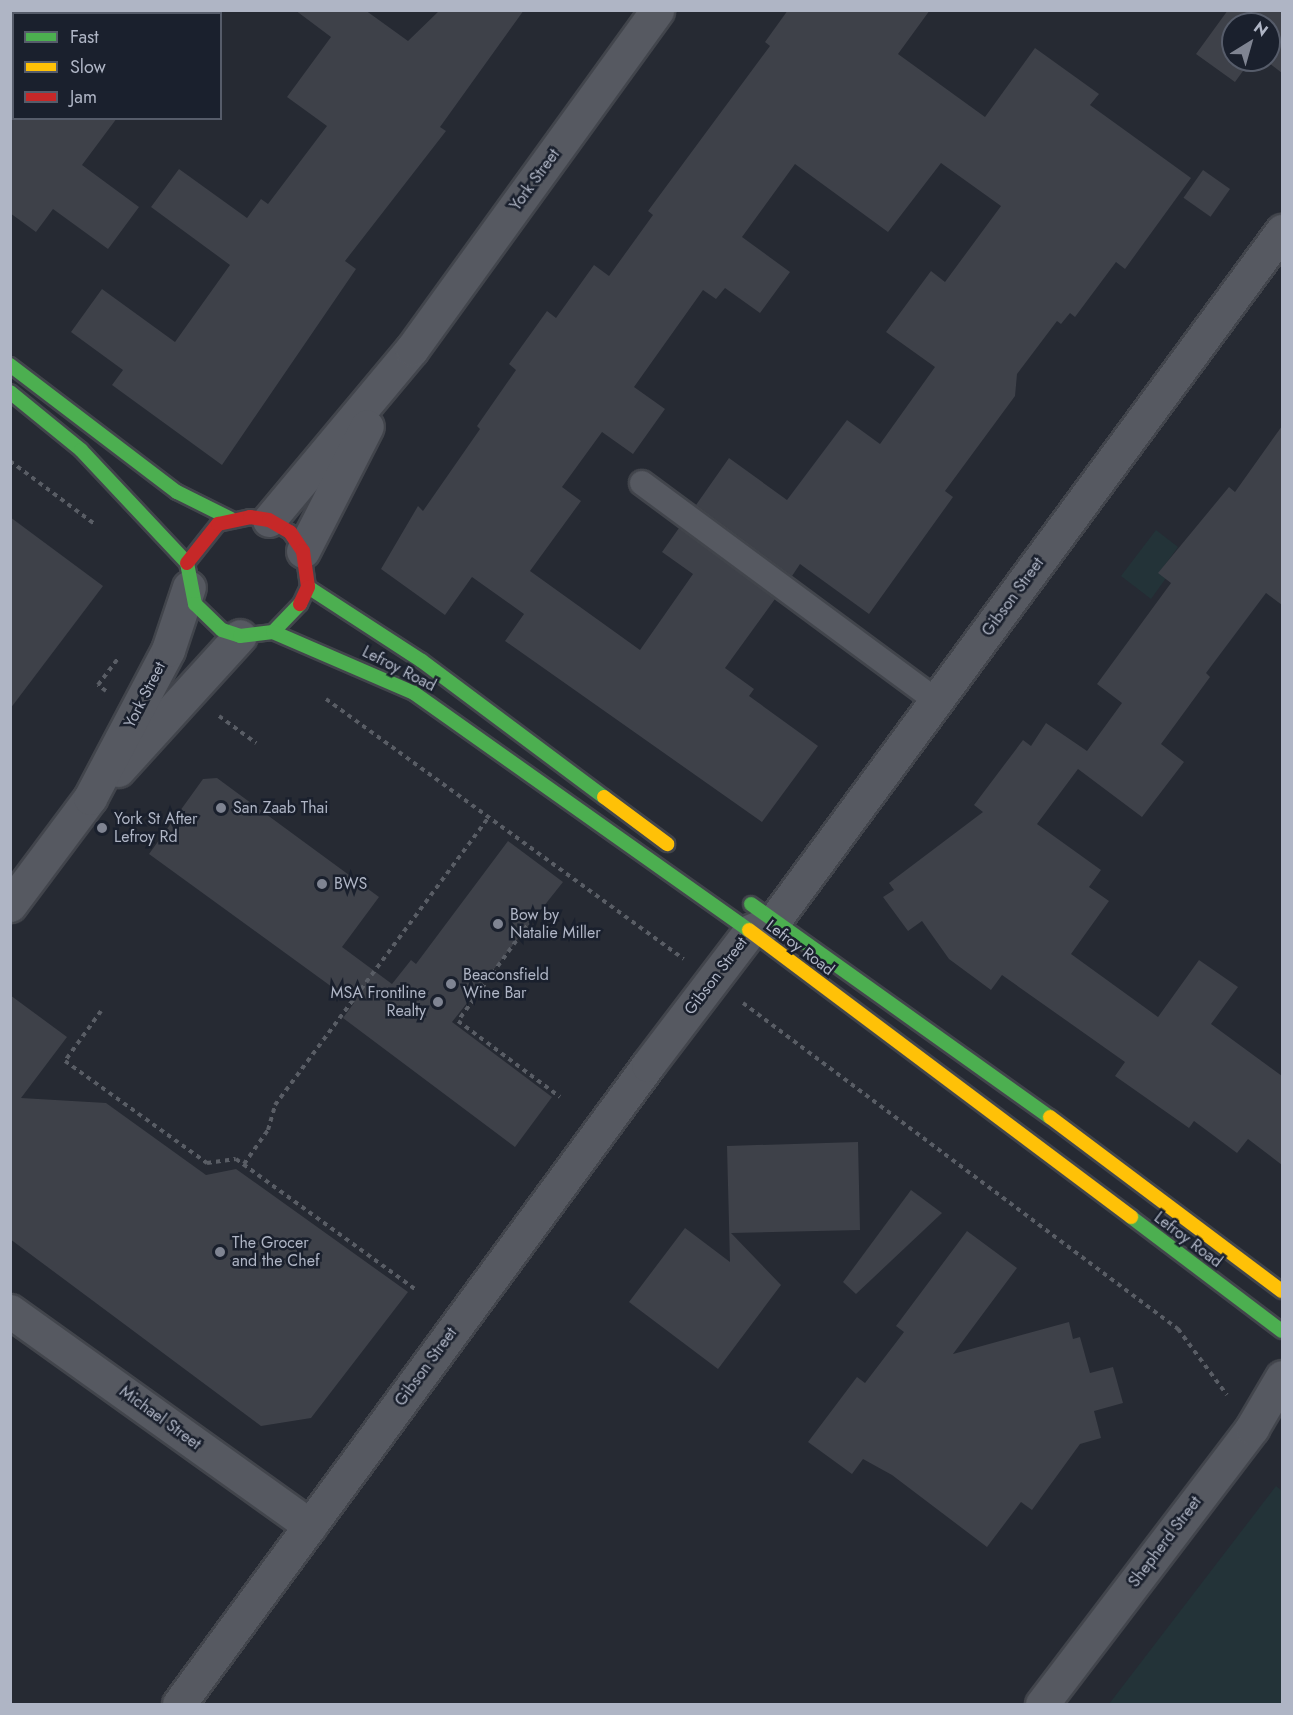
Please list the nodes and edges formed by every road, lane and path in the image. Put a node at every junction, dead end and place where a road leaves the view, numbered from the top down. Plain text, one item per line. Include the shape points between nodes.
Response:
1 (657, 10) edge
2 (1282, 231) edge
3 (412, 349) junction
4 (10, 365) edge
5 (10, 392) edge
6 (10, 461) edge
7 (642, 483) dead end
8 (231, 519) junction
9 (269, 520) junction
10 (103, 530) dead end
11 (303, 551) junction
12 (188, 575) junction
13 (308, 587) junction
14 (273, 632) junction
15 (240, 636) junction
16 (126, 648) dead end
17 (98, 685) dead end
18 (323, 697) dead end
19 (937, 701) junction
20 (216, 713) dead end
21 (256, 743) dead end
22 (90, 798) junction
23 (488, 818) junction
24 (681, 854) dead end
25 (737, 894) dead end
26 (10, 905) edge
27 (532, 919) dead end
28 (762, 926) junction
29 (694, 967) dead end
30 (738, 999) dead end
31 (101, 1011) dead end
32 (560, 1097) dead end
33 (244, 1164) junction
34 (416, 1290) dead end
35 (1276, 1300) edge
36 (10, 1311) edge
37 (1282, 1377) edge
38 (1252, 1428) junction
39 (310, 1526) junction
40 (179, 1704) edge
41 (1042, 1704) edge

1 - 3 street, York Street
2 - 19 street, Gibson Street
3 - 9 street, York Street
3 - 11 street, York Street via 345,463
4 - 8 street via 177,492
5 - 12 street via 81,450
6 - 10 path
7 - 19 lane
8 - 9 street
8 - 12 street via 207,533
9 - 11 street via 290,532
11 - 13 street
12 - 15 street via 207,619
12 - 22 street, York Street via 168,650
13 - 14 street via 296,614
13 - 24 street, Lefroy Road via 422,661
14 - 15 street
14 - 28 street, Lefroy Road via 414,693
15 - 22 street, York Street
16 - 17 path
18 - 23 path
19 - 28 street, Gibson Street
20 - 21 path
22 - 26 street, York Street
23 - 29 path
23 - 33 path via 282,1096 268,1130
25 - 28 street, Lefroy Road
27 - 32 path via 458,1021
28 - 35 street, Lefroy Road
28 - 35 street, Lefroy Road via 932,1028
28 - 39 street, Gibson Street
30 - 38 path via 1178,1329
31 - 33 path via 65,1060 207,1162 236,1159
33 - 34 path
36 - 39 street, Michael Street
37 - 38 street, Shepherd Street
38 - 41 street, Shepherd Street
39 - 40 street, Gibson Street

